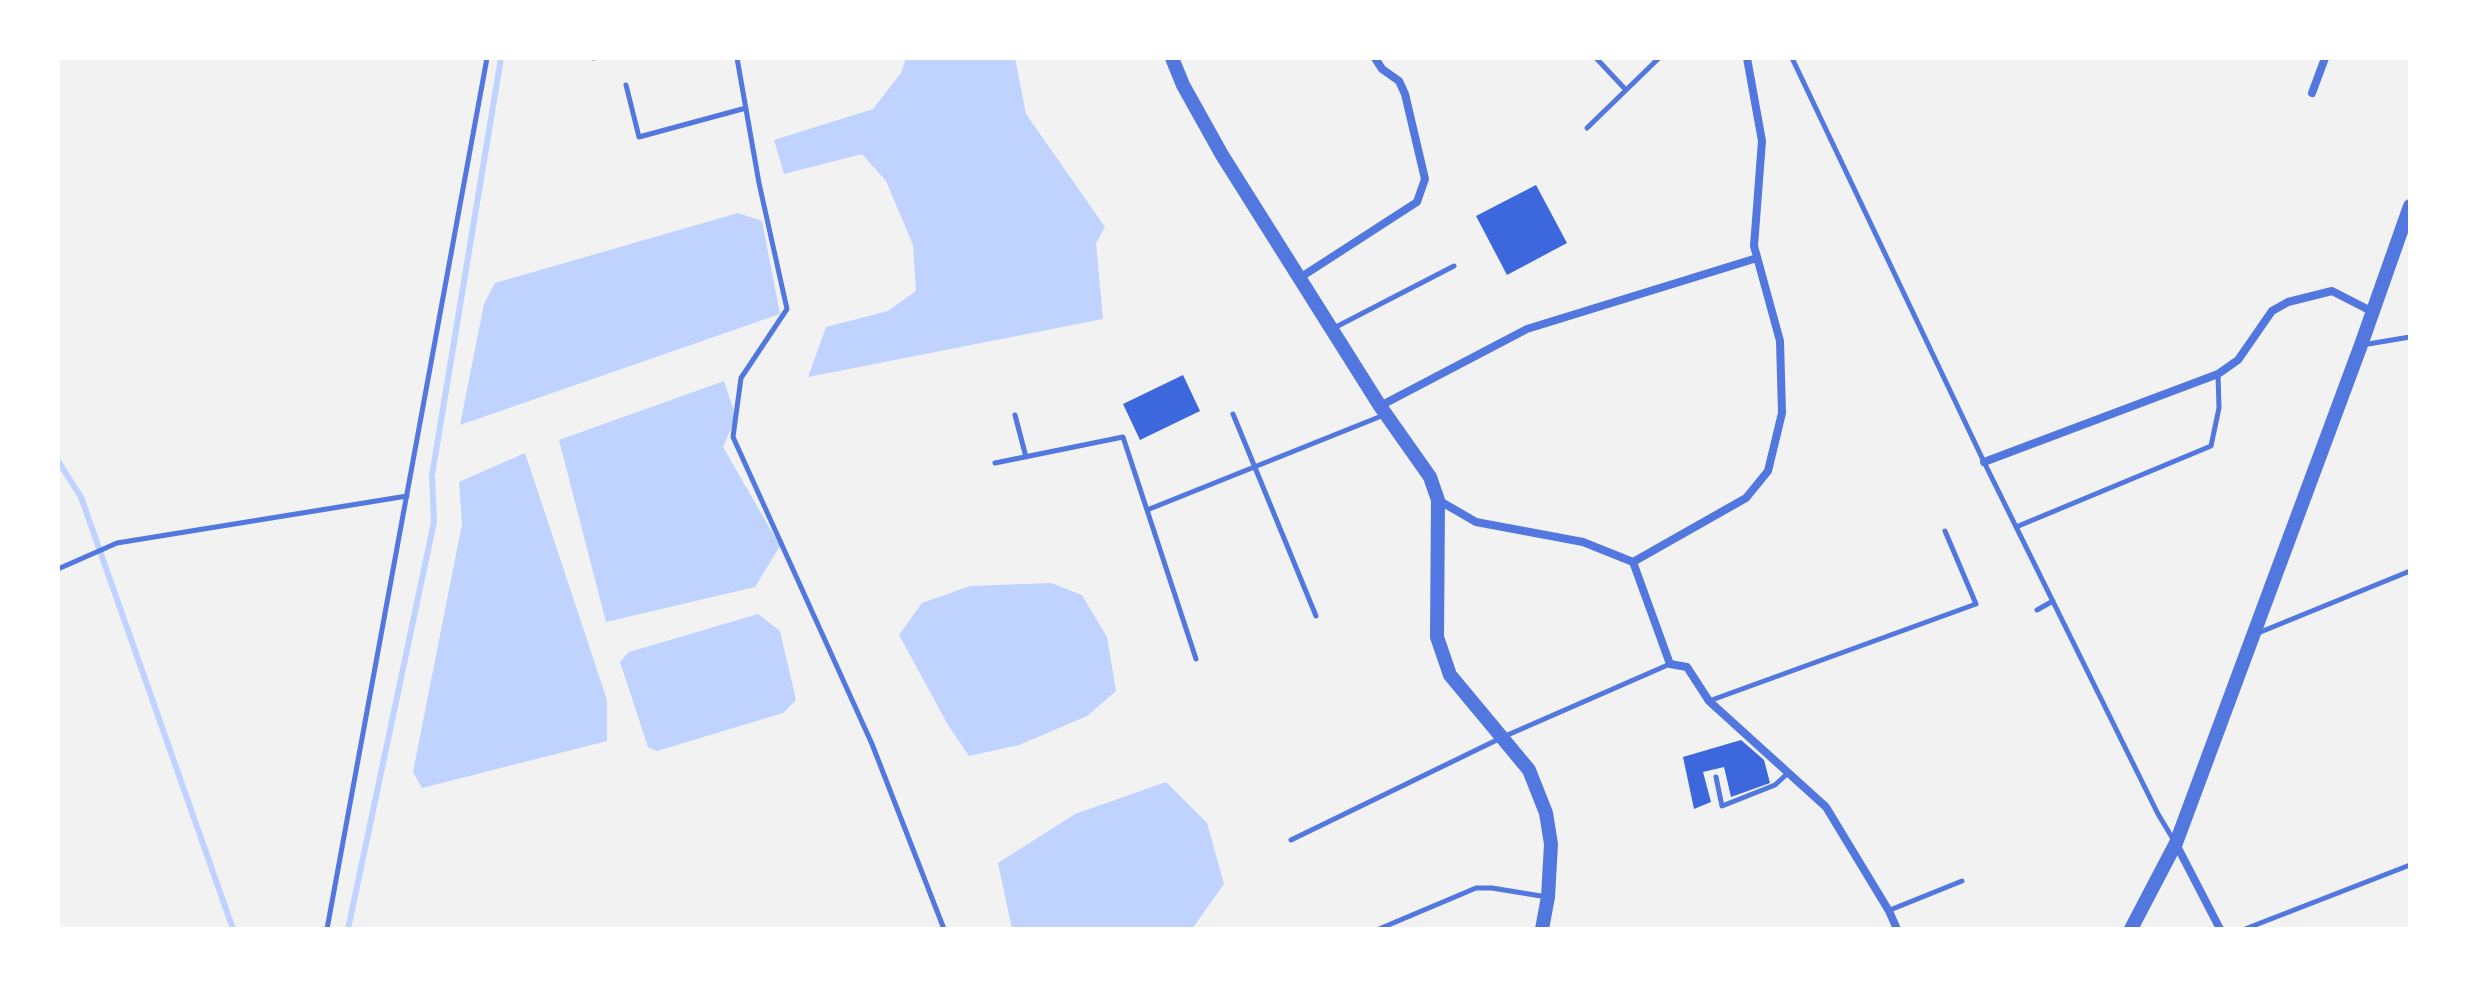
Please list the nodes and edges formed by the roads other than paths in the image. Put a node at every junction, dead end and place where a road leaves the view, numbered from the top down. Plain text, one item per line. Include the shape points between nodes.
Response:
1 (487, 58) edge
2 (737, 58) edge
3 (1172, 58) edge
4 (1375, 58) edge
5 (1596, 58) edge
6 (1659, 58) edge
7 (1747, 58) edge
8 (1792, 58) edge
9 (2325, 58) edge
10 (626, 85) dead end
11 (1626, 90) junction
12 (2312, 93) dead end
13 (746, 108) junction
14 (1587, 128) dead end
15 (2410, 206) edge
16 (1757, 258) junction
17 (1454, 266) dead end
18 (1298, 279) junction
19 (2373, 312) junction
20 (1331, 329) junction
21 (2410, 337) edge
22 (2361, 345) junction
23 (2218, 374) junction
24 (1383, 410) junction
25 (1233, 414) dead end
26 (1015, 415) dead end
27 (1026, 457) junction
28 (1984, 462) junction
29 (995, 463) dead end
30 (1257, 466) junction
31 (407, 496) junction
32 (1438, 500) junction
33 (1147, 510) junction
34 (2016, 527) junction
35 (1945, 531) dead end
36 (1633, 562) junction
37 (58, 569) edge
38 (2410, 571) edge
39 (2053, 601) junction
40 (2037, 610) dead end
41 (1316, 616) dead end
42 (2254, 635) junction
43 (1196, 659) dead end
44 (1670, 664) junction
45 (1709, 701) junction
46 (1503, 737) junction
47 (1789, 773) junction
48 (1716, 777) dead end
49 (1291, 840) dead end
50 (2176, 843) junction
51 (2410, 865) edge
52 (1962, 881) dead end
53 (1548, 897) junction
54 (1889, 911) junction
55 (327, 929) edge
56 (944, 929) edge
57 (1379, 929) edge
58 (1542, 929) edge
59 (1897, 929) edge
60 (2131, 929) edge
61 (2220, 929) edge
62 (2245, 929) edge

1 - 31 lane
2 - 13 lane
3 - 18 street via 1222,155
4 - 18 street via 1405,94 1425,179 1417,202
5 - 11 lane
6 - 11 lane
7 - 16 street via 1762,141
8 - 28 lane
9 - 12 street
10 - 13 lane via 639,137
11 - 14 lane
13 - 56 lane via 787,309 741,378 733,437 872,744
15 - 19 street
16 - 24 street via 1527,329
16 - 36 street via 1780,341 1782,413 1768,471 1746,498
17 - 20 lane
18 - 20 street
19 - 22 street
19 - 23 street via 2332,291 2288,302 2272,311 2238,360
20 - 24 street
21 - 22 lane
22 - 42 street
23 - 28 street
23 - 34 lane via 2219,408 2211,446
24 - 30 lane
24 - 32 street via 1430,477
25 - 30 lane
26 - 27 lane
27 - 29 lane
27 - 33 lane via 1123,437
28 - 34 lane
30 - 33 lane
30 - 41 lane
31 - 37 lane via 117,543
31 - 55 lane
32 - 36 street via 1476,522 1583,542
32 - 46 street via 1437,637 1450,675
33 - 43 lane
34 - 39 lane
35 - 45 lane via 1976,604
36 - 44 street
38 - 42 lane
39 - 40 lane
39 - 50 lane
42 - 50 street
44 - 45 street via 1687,667
44 - 46 lane
45 - 47 street
46 - 49 lane
46 - 53 street via 1529,770 1546,813 1551,844
47 - 48 lane via 1775,785 1722,806
47 - 54 street via 1826,807
50 - 60 street
50 - 61 street
51 - 62 lane
52 - 54 lane
53 - 57 lane via 1476,888
53 - 58 street
54 - 59 street

